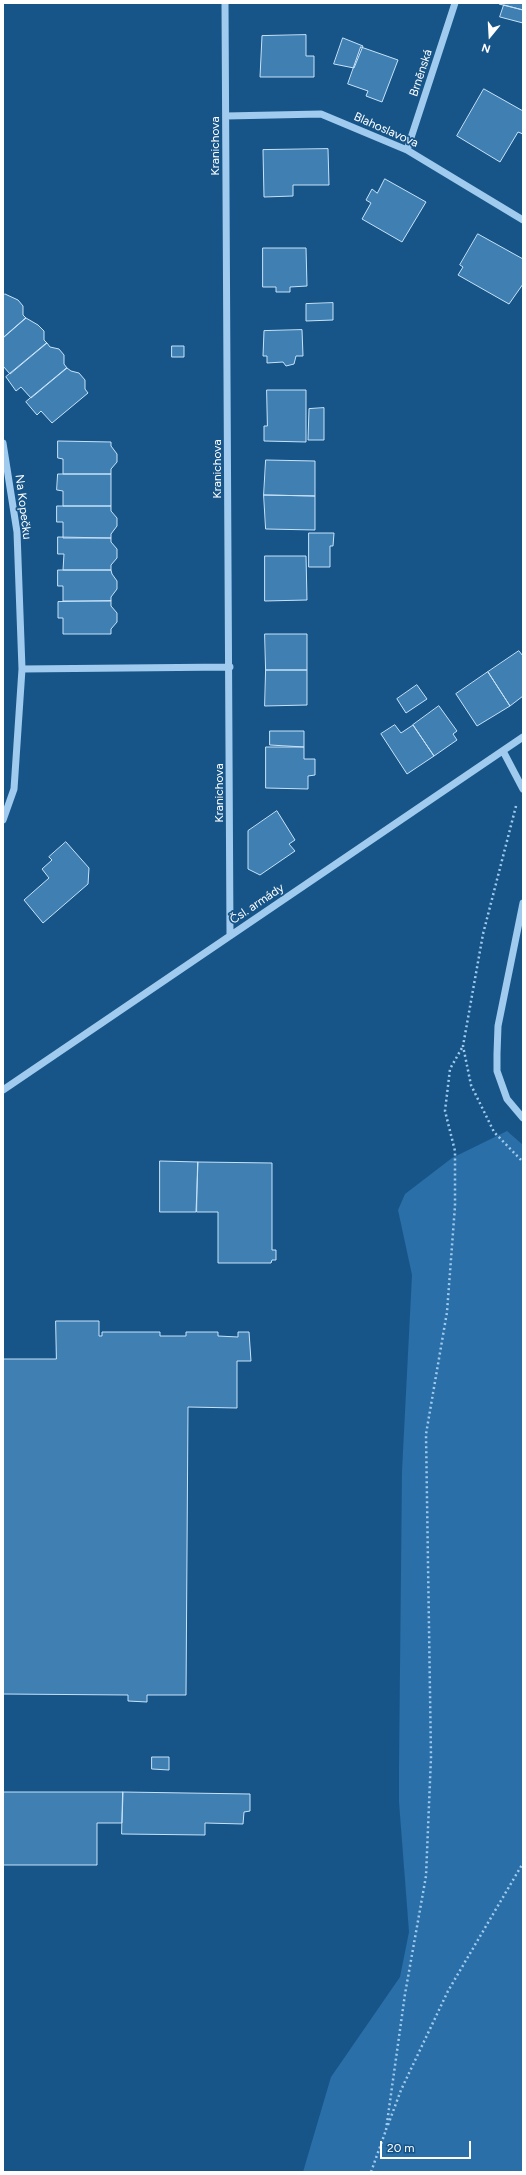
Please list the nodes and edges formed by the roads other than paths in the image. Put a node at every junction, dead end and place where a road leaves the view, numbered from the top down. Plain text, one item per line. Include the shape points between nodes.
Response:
1 (225, 3) edge
2 (455, 3) edge
3 (226, 116) junction
4 (406, 150) junction
5 (523, 220) edge
6 (3, 443) edge
7 (230, 666) junction
8 (22, 669) junction
9 (523, 738) edge
10 (503, 751) junction
11 (523, 789) edge
12 (3, 820) edge
13 (523, 903) edge
14 (230, 936) junction
15 (3, 1090) edge
16 (523, 1118) edge

1 - 3 street, Kranichova
2 - 4 street, Brněnská
3 - 4 street, Blahoslavova via 321,114
3 - 7 street, Kranichova
4 - 5 street, Blahoslavova
6 - 8 street, Na Kopečku via 16,532
7 - 8 street
7 - 14 street, Kranichova
8 - 12 street, Na Kopečku via 14,789
9 - 10 street, Čsl. armády
10 - 11 street
10 - 14 street, Čsl. armády
13 - 16 street via 498,1026 497,1054 497,1071 507,1099
14 - 15 street, Čsl. armády

